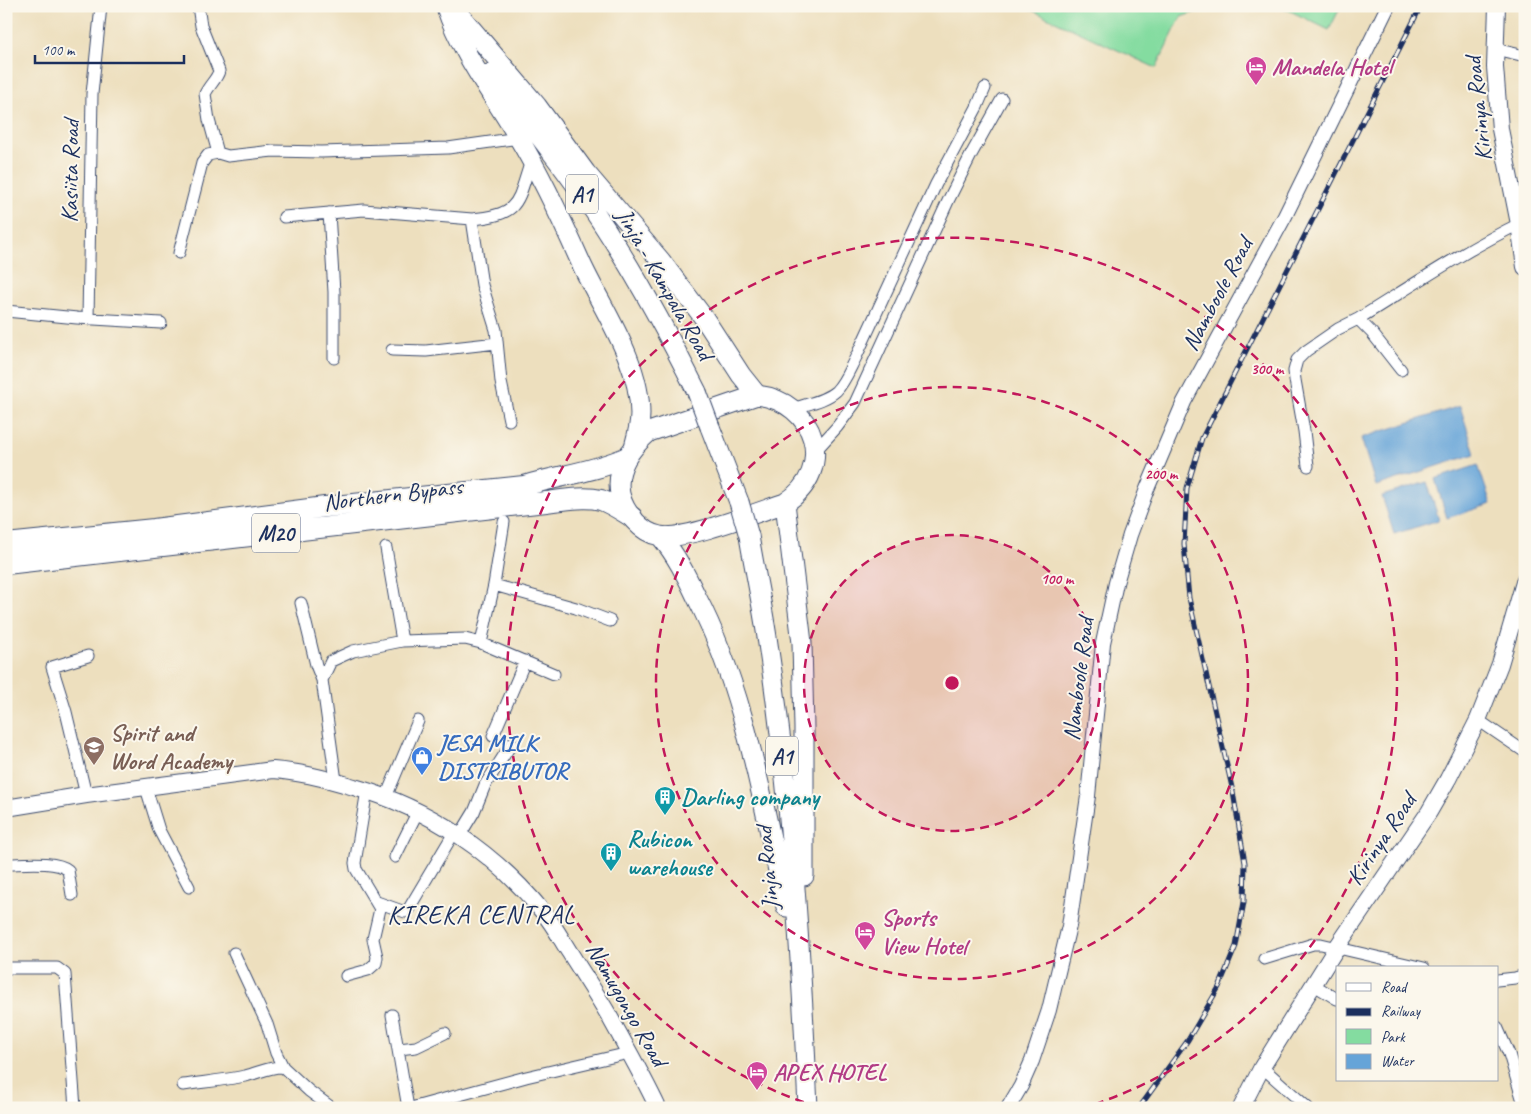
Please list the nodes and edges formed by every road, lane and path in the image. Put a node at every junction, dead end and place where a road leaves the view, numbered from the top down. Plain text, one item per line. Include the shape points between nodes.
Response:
1 (101, 6) edge
2 (198, 6) edge
3 (449, 6) edge
4 (1388, 6) edge
5 (1497, 6) edge
6 (1496, 50) junction
7 (1525, 56) edge
8 (985, 88) dead end
9 (1002, 98) dead end
10 (519, 138) junction
11 (218, 153) junction
12 (531, 161) junction
13 (329, 213) junction
14 (284, 217) dead end
15 (472, 219) junction
16 (1522, 222) edge
17 (179, 253) dead end
18 (1525, 267) edge
19 (6, 311) edge
20 (88, 319) junction
21 (1358, 319) junction
22 (161, 323) dead end
23 (497, 343) junction
24 (392, 350) dead end
25 (334, 358) dead end
26 (1401, 370) dead end
27 (757, 395) junction
28 (792, 409) junction
29 (509, 420) dead end
30 (816, 450) junction
31 (629, 453) junction
32 (1308, 466) dead end
33 (785, 503) junction
34 (632, 517) junction
35 (504, 522) dead end
36 (748, 536) joint
37 (661, 537) junction
38 (6, 544) edge
39 (386, 548) dead end
40 (6, 564) edge
41 (1525, 579) edge
42 (494, 585) junction
43 (301, 603) dead end
44 (610, 620) dead end
45 (402, 641) junction
46 (481, 642) junction
47 (88, 656) dead end
48 (524, 661) junction
49 (554, 674) dead end
50 (322, 680) junction
51 (1478, 720) junction
52 (418, 721) dead end
53 (493, 736) dead end
54 (512, 743) dead end
55 (1525, 752) edge
56 (336, 781) junction
57 (146, 788) junction
58 (367, 790) junction
59 (86, 795) junction
60 (386, 796) junction
61 (6, 808) edge
62 (418, 811) junction
63 (457, 833) junction
64 (396, 857) dead end
65 (6, 864) edge
66 (190, 887) dead end
67 (72, 895) dead end
68 (377, 902) junction
69 (1337, 947) junction
70 (234, 953) dead end
71 (1264, 959) dead end
72 (1416, 966) edge
73 (6, 968) edge
74 (1525, 975) edge
75 (346, 976) dead end
76 (802, 978) junction
77 (1498, 980) edge
78 (1314, 985) junction
79 (1336, 998) edge
80 (392, 1015) dead end
81 (1498, 1029) edge
82 (445, 1033) dead end
83 (399, 1050) junction
84 (630, 1052) junction
85 (283, 1067) junction
86 (1262, 1067) junction
87 (183, 1086) dead end
88 (1524, 1102) edge
89 (75, 1108) edge
90 (332, 1108) edge
91 (409, 1108) edge
92 (658, 1108) edge
93 (808, 1108) edge
94 (1008, 1108) edge
95 (1240, 1108) edge
96 (1308, 1108) edge

1 - 20 street, Kasiita Road via 92,94
2 - 11 street via 201,26 219,71 205,94
3 - 10 highway via 463,45
3 - 27 highway via 537,106 586,173 661,261
3 - 36 highway, Jinja - Kampala Road / A1, bridge via 490,71 585,198 671,340 697,392 739,502
4 - 94 street, Namboole Road via 1285,216 1184,402 1130,534 1103,643 1088,796 1068,926 1049,1010 1032,1061
5 - 6 main road, Kirinya Road
6 - 7 street
6 - 16 main road, Kirinya Road via 1500,129
8 - 28 street via 845,378 828,396
9 - 30 street via 949,199 854,403
10 - 11 street via 448,148 273,151 228,156
10 - 12 highway
11 - 17 street via 208,155 202,163
12 - 15 street via 514,207 506,212
12 - 31 highway via 625,352 637,390 640,414 639,430
13 - 14 street
13 - 15 street via 364,210
13 - 25 street
15 - 23 street via 482,285
16 - 18 main road, Kirinya Road
16 - 21 street via 1437,268
19 - 20 street
20 - 22 street
21 - 26 street
21 - 32 street via 1338,329 1297,360 1294,371
23 - 24 street via 426,351
23 - 29 street
27 - 28 highway via 780,400
27 - 31 highway via 649,432
28 - 30 highway via 811,431
30 - 33 highway via 811,475 804,487
31 - 34 highway via 621,472 619,489
31 - 38 highway, Northern Bypass / M20 via 611,464 524,486
33 - 37 highway via 686,535
33 - 76 highway via 802,643
34 - 37 highway via 650,533
34 - 40 highway, Northern Bypass / M20 via 600,500 585,499
35 - 42 street
36 - 76 highway, Jinja Road / A1 via 768,643 781,740
37 - 76 highway via 675,555 717,638 739,703
39 - 45 street
41 - 51 main road, Kirinya Road via 1500,664
42 - 44 street
42 - 46 street
43 - 50 street
45 - 46 street via 465,639
45 - 50 street via 354,651 331,661
46 - 48 street
47 - 59 street via 52,667
48 - 49 street
48 - 53 street
50 - 56 street
51 - 55 street
51 - 69 main road, Kirinya Road via 1429,812
52 - 60 street
54 - 63 street via 485,785 474,812
56 - 57 main road, Namugongo Road via 273,770
56 - 58 main road, Namugongo Road
57 - 59 main road, Namugongo Road
57 - 66 street via 159,830
58 - 60 main road, Namugongo Road
58 - 68 street via 355,863
59 - 61 main road, Namugongo Road
60 - 62 main road, Namugongo Road
62 - 63 main road, Namugongo Road
62 - 64 street
63 - 68 street via 406,911
63 - 84 main road, Namugongo Road via 513,879 543,912 588,979
65 - 67 street via 64,866 68,870
68 - 75 street via 380,916 373,939 376,963 368,970
69 - 71 street via 1313,944
69 - 72 street
69 - 78 main road, Kirinya Road
70 - 85 street
73 - 89 street via 57,968 64,974
74 - 77 street
76 - 93 highway, Jinja Road / A1
78 - 79 street
78 - 86 main road, Kirinya Road
80 - 83 street
81 - 88 street
82 - 83 street via 416,1047
83 - 91 street
84 - 91 street
84 - 92 main road, Namugongo Road
85 - 87 street
85 - 90 street
86 - 95 main road, Kirinya Road
86 - 96 street

